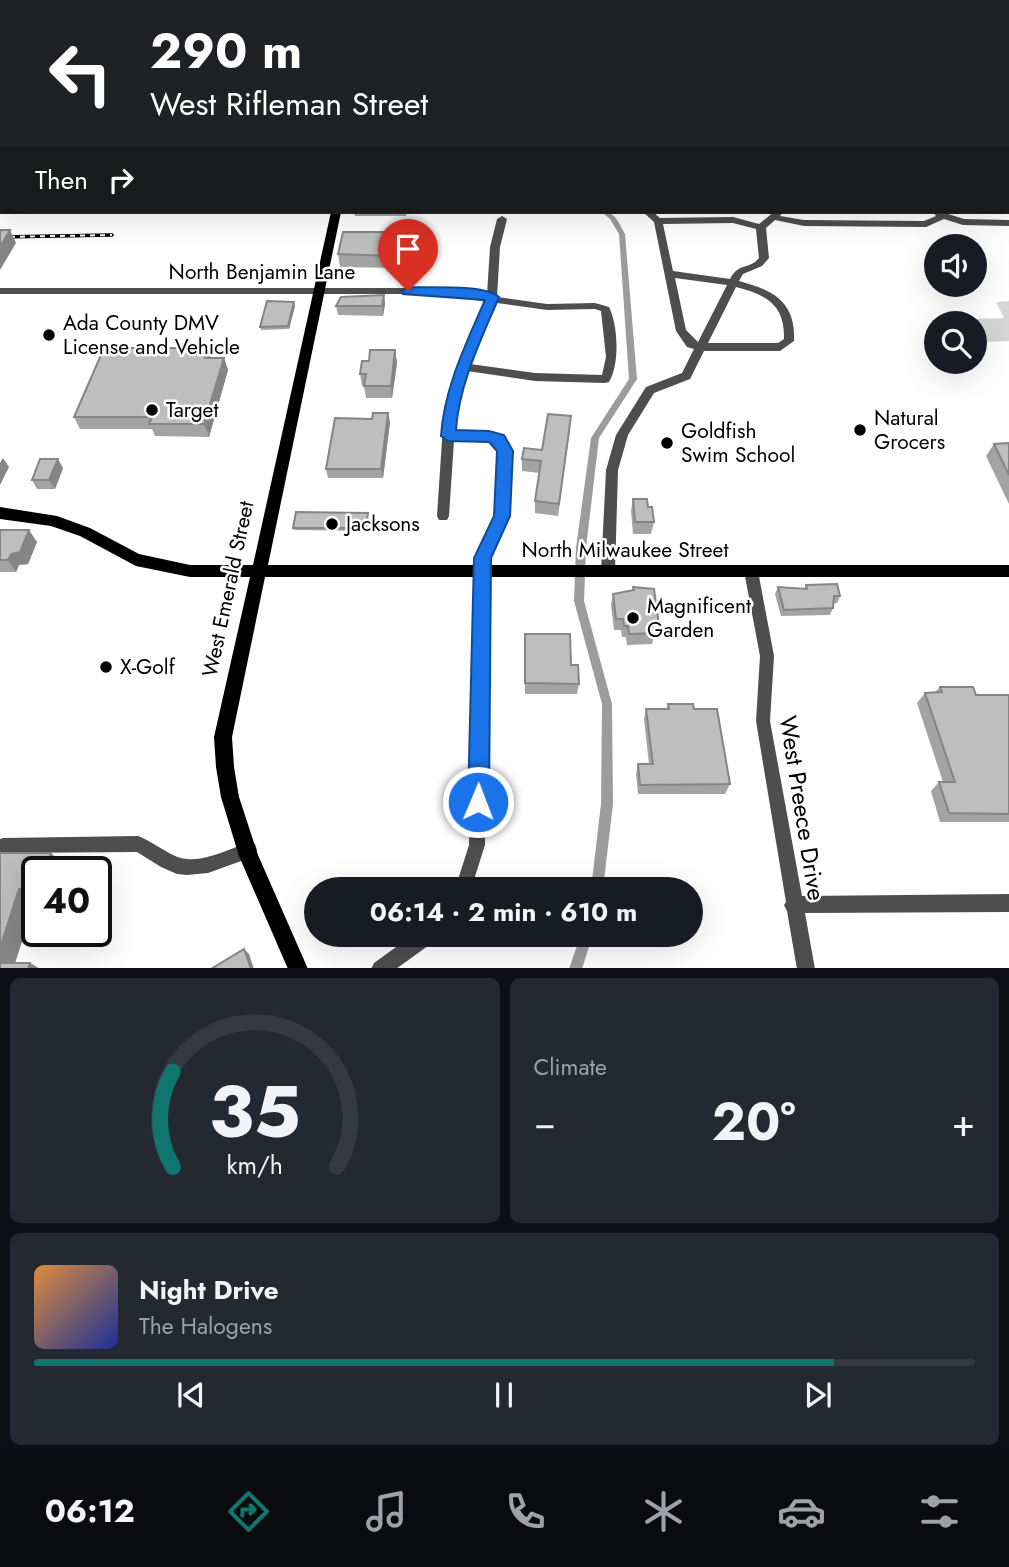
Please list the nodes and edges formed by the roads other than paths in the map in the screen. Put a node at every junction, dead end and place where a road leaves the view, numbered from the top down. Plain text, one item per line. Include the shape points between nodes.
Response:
1 (336, 214) edge
2 (650, 214) edge
3 (939, 214) edge
4 (777, 215) edge
5 (502, 219) dead end
6 (658, 220) junction
7 (1009, 223) edge
8 (761, 227) junction
9 (669, 274) junction
10 (732, 284) junction
11 (0, 291) edge
12 (318, 291) junction
13 (492, 297) junction
14 (699, 347) junction
15 (463, 367) junction
16 (448, 436) junction
17 (0, 513) edge
18 (443, 516) dead end
19 (608, 571) junction
20 (751, 571) junction
21 (1009, 571) edge
22 (256, 572) junction
23 (482, 572) junction
24 (3, 845) dead end
25 (248, 850) junction
26 (467, 877) edge
27 (1009, 903) edge
28 (793, 905) junction
29 (411, 947) edge
30 (298, 968) edge
31 (380, 968) edge
32 (806, 968) edge

1 - 12 main road, West Emerald Street
2 - 6 street
3 - 4 street via 926,224 804,223
3 - 7 street via 963,222
4 - 8 street
5 - 13 street
6 - 8 street via 733,220
6 - 9 street
8 - 10 street via 764,258 739,272
9 - 10 street
9 - 14 street via 681,331
10 - 14 street
10 - 14 street via 776,299 782,306 789,341 780,347
11 - 12 street, North Benjamin Lane
12 - 13 street, North Benjamin Lane via 436,291
12 - 22 main road, West Emerald Street
13 - 15 street
13 - 15 street, North Benjamin Lane via 547,307 605,309 611,366 605,379 535,377
14 - 19 street via 686,376 650,390 622,435 612,470
15 - 16 street via 450,410
16 - 18 street
16 - 23 street via 489,436 498,439 505,451 502,516 482,558
17 - 22 main road, North Milwaukee Street via 70,525 120,553 162,567
19 - 20 main road, North Milwaukee Street
19 - 23 main road, North Milwaukee Street
20 - 21 main road, North Milwaukee Street
20 - 28 street, West Preece Drive via 767,656 763,721
22 - 23 main road, North Milwaukee Street
22 - 25 main road, West Emerald Street via 223,737 228,792
23 - 26 street via 477,845
24 - 25 street via 138,844 186,867
25 - 30 main road, West Emerald Street
27 - 28 street
28 - 32 street, West Preece Drive
29 - 31 street

